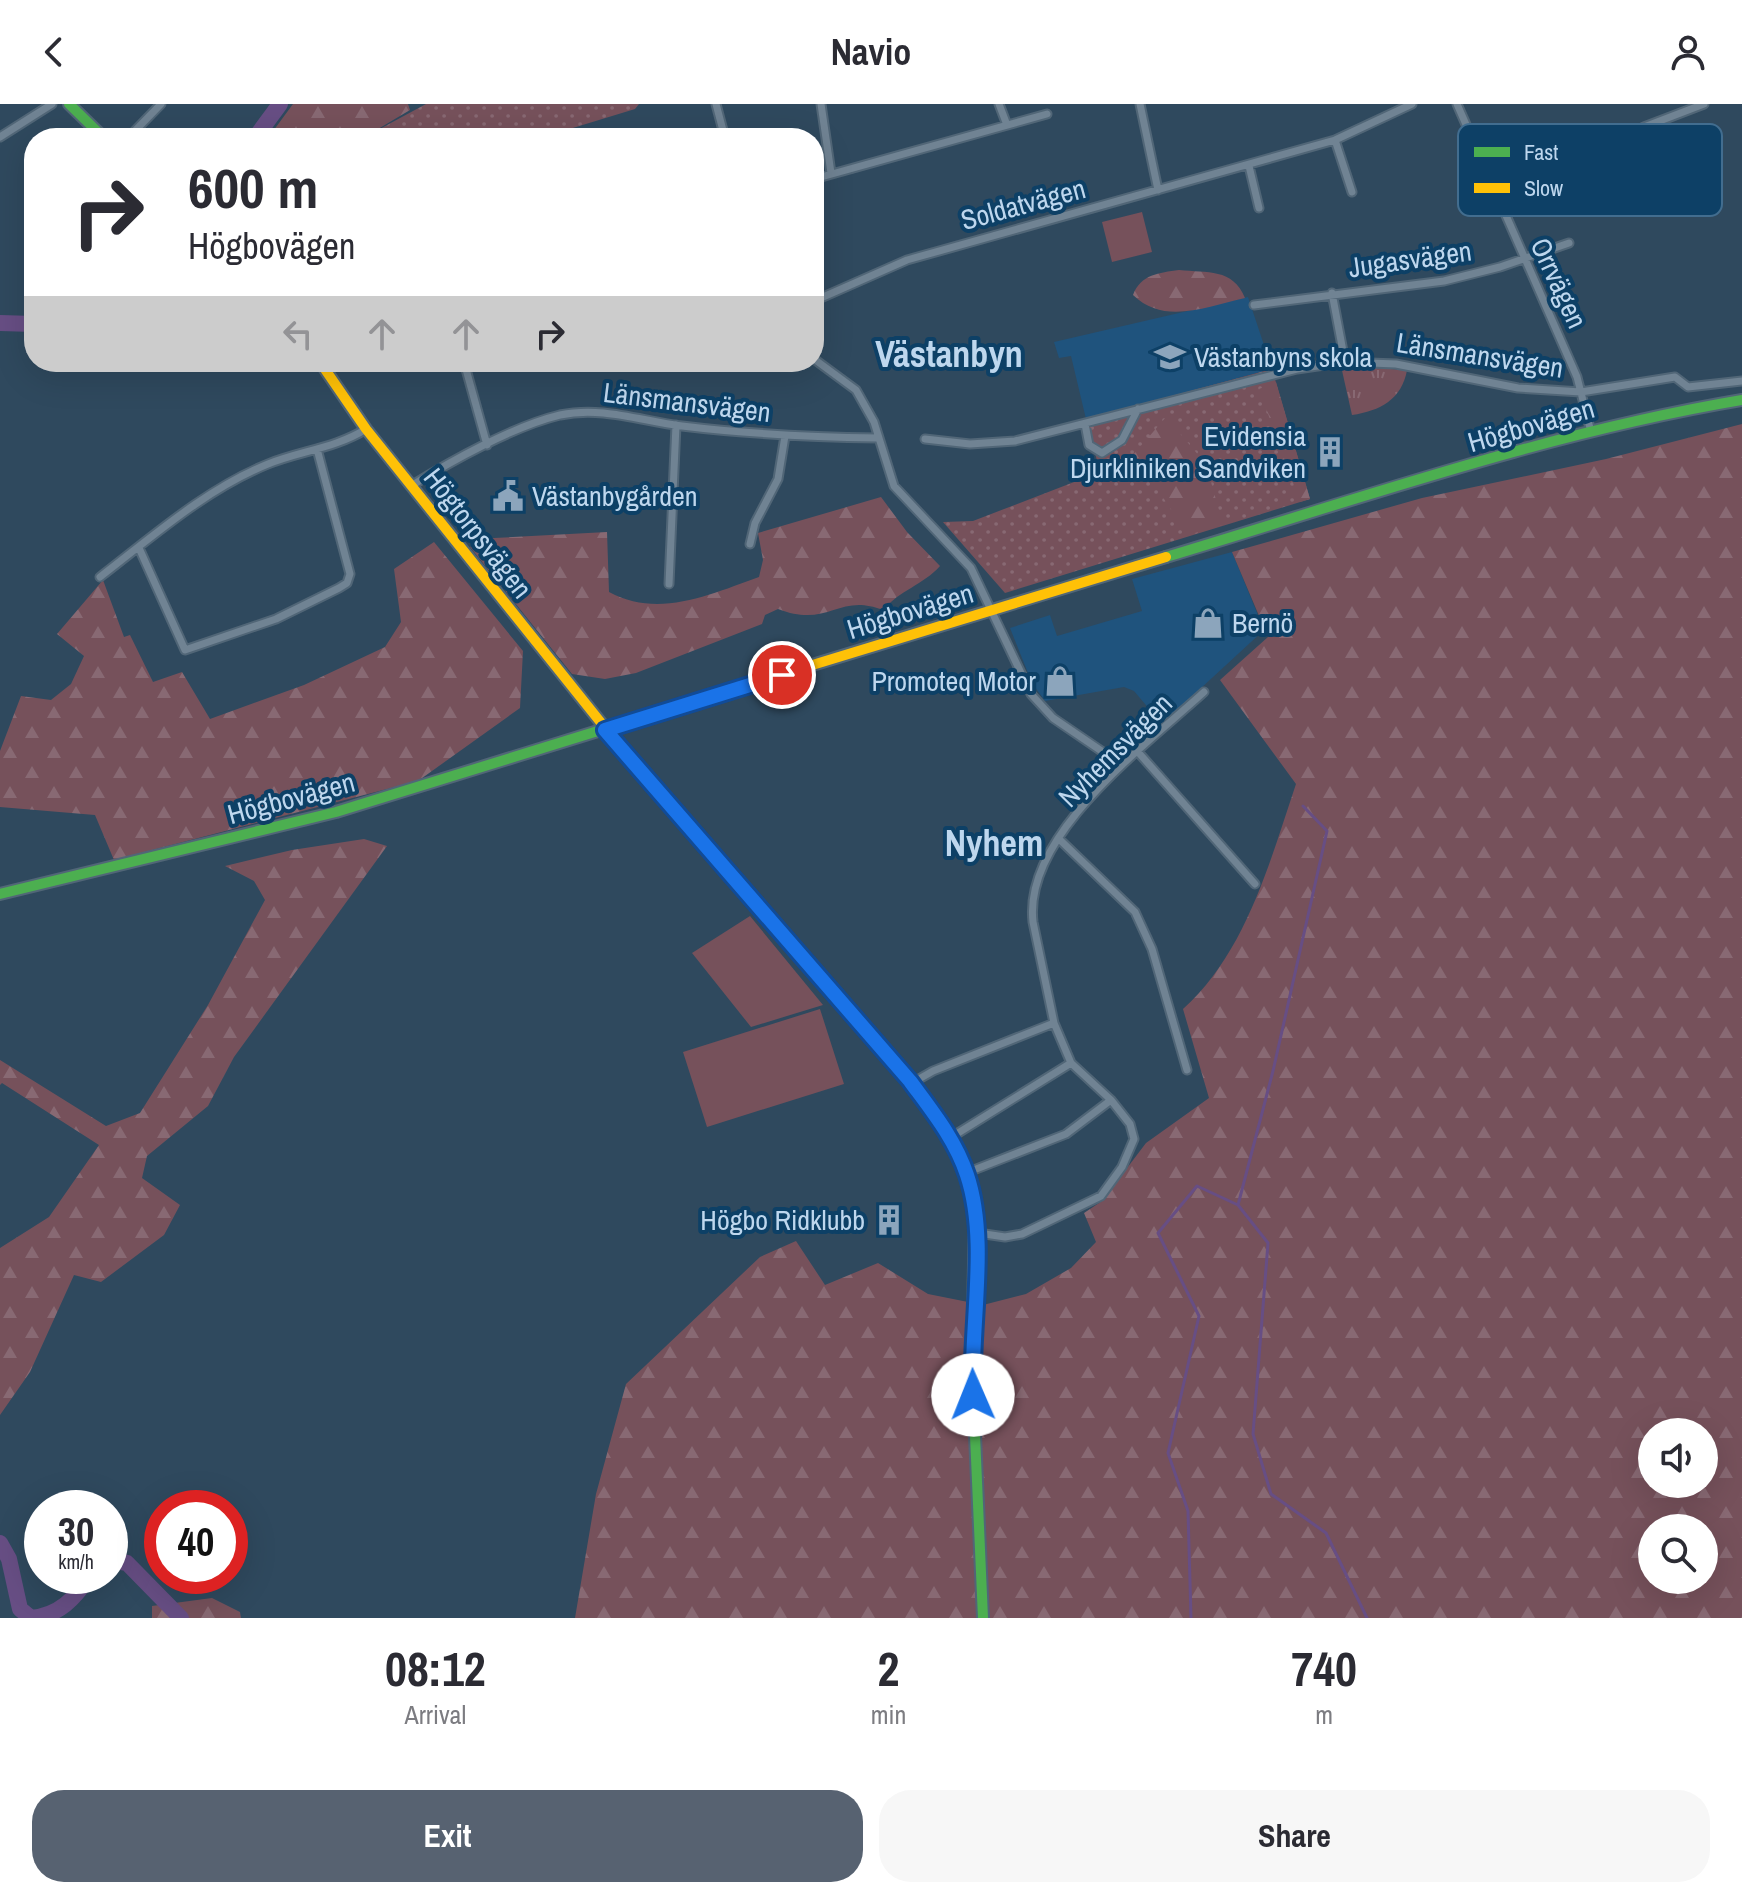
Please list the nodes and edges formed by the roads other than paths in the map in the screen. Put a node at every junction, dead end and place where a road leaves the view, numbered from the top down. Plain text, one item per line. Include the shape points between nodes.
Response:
1 (52, 104) edge
2 (69, 104) edge
3 (161, 104) edge
4 (716, 104) edge
5 (821, 104) edge
6 (999, 104) edge
7 (1140, 104) edge
8 (1412, 104) edge
9 (1457, 104) edge
10 (1704, 104) edge
11 (1047, 114) dead end
12 (1465, 124) edge
13 (1652, 124) edge
14 (1007, 125) junction
15 (94, 128) edge
16 (138, 128) edge
17 (722, 128) edge
18 (0, 137) edge
19 (1335, 140) junction
20 (1249, 166) junction
21 (831, 173) junction
22 (824, 175) edge
23 (1158, 190) junction
24 (1352, 192) dead end
25 (1259, 208) dead end
26 (1504, 216) edge
27 (1569, 243) dead end
28 (1522, 257) junction
29 (1332, 293) junction
30 (824, 297) edge
31 (1254, 305) dead end
32 (1345, 362) junction
33 (824, 366) edge
34 (327, 372) edge
35 (467, 372) edge
36 (1742, 381) edge
37 (1581, 392) junction
38 (1742, 400) edge
39 (1138, 409) junction
40 (1085, 424) junction
41 (676, 425) junction
42 (366, 429) junction
43 (1591, 432) junction
44 (785, 436) junction
45 (878, 438) junction
46 (925, 439) dead end
47 (487, 445) junction
48 (317, 449) junction
49 (411, 486) junction
50 (750, 544) dead end
51 (139, 548) junction
52 (100, 577) dead end
53 (669, 584) dead end
54 (993, 611) junction
55 (1204, 692) dead end
56 (605, 730) junction
57 (1138, 752) junction
58 (1122, 765) junction
59 (1059, 839) junction
60 (1255, 884) dead end
61 (0, 894) edge
62 (1054, 1023) junction
63 (1071, 1063) junction
64 (1187, 1070) dead end
65 (912, 1083) junction
66 (1111, 1100) junction
67 (950, 1138) junction
68 (966, 1173) junction
69 (978, 1233) junction
70 (983, 1618) edge

1 - 18 street
2 - 15 main road
3 - 16 street
4 - 17 street
5 - 21 street
6 - 14 street
7 - 23 street
8 - 19 street, Soldatvägen
9 - 12 street, Orrvägen
10 - 13 street
11 - 14 street
14 - 21 street
19 - 20 street, Soldatvägen
19 - 24 street
20 - 23 street, Soldatvägen
20 - 25 street
21 - 22 street
23 - 30 street, Soldatvägen via 907,260
26 - 28 street, Orrvägen
27 - 28 street, Jugasvägen
28 - 29 street, Jugasvägen via 1444,281
28 - 37 street, Orrvägen
29 - 31 street, Jugasvägen
29 - 32 street
32 - 37 street, Länsmansvägen via 1396,364 1518,388
32 - 39 street, Länsmansvägen
33 - 45 street via 856,390
34 - 42 main road, Högtorpsvägen
35 - 47 street
36 - 37 street via 1688,387 1675,377
37 - 43 street, Orrvägen
38 - 43 main road, Högbovägen
39 - 40 street, Länsmansvägen
39 - 40 street via 1122,440 1102,453 1089,445
40 - 46 street, Länsmansvägen via 1015,441
41 - 44 street, Länsmansvägen
41 - 47 street, Länsmansvägen via 600,412 563,415
41 - 53 street
42 - 48 street
42 - 49 main road, Högtorpsvägen
43 - 54 main road, Högbovägen
44 - 45 street, Länsmansvägen
44 - 50 street via 778,479
45 - 54 street via 894,486 962,555
47 - 49 street, Länsmansvägen
48 - 51 street via 228,484
48 - 51 street via 350,574 339,588 263,624 185,650
49 - 56 main road, Högtorpsvägen
51 - 52 street
54 - 56 main road, Högbovägen
54 - 58 street via 1040,706
55 - 57 street, Nyhemsvägen
56 - 61 main road, Högbovägen via 336,812
56 - 65 main road, Högtorpsvägen
57 - 58 street, Nyhemsvägen
57 - 60 street
58 - 59 street, Nyhemsvägen
59 - 62 street, Nyhemsvägen via 1038,875 1031,906
59 - 64 street via 1135,912 1152,949
62 - 63 street, Nyhemsvägen
62 - 65 street
63 - 66 street, Nyhemsvägen
63 - 67 street
65 - 67 main road, Högtorpsvägen
66 - 68 street via 1066,1134
66 - 69 street via 1130,1124 1134,1139 1101,1196 1022,1234
67 - 68 main road, Högtorpsvägen
68 - 69 main road, Högtorpsvägen
69 - 70 main road, Högtorpsvägen via 972,1367

